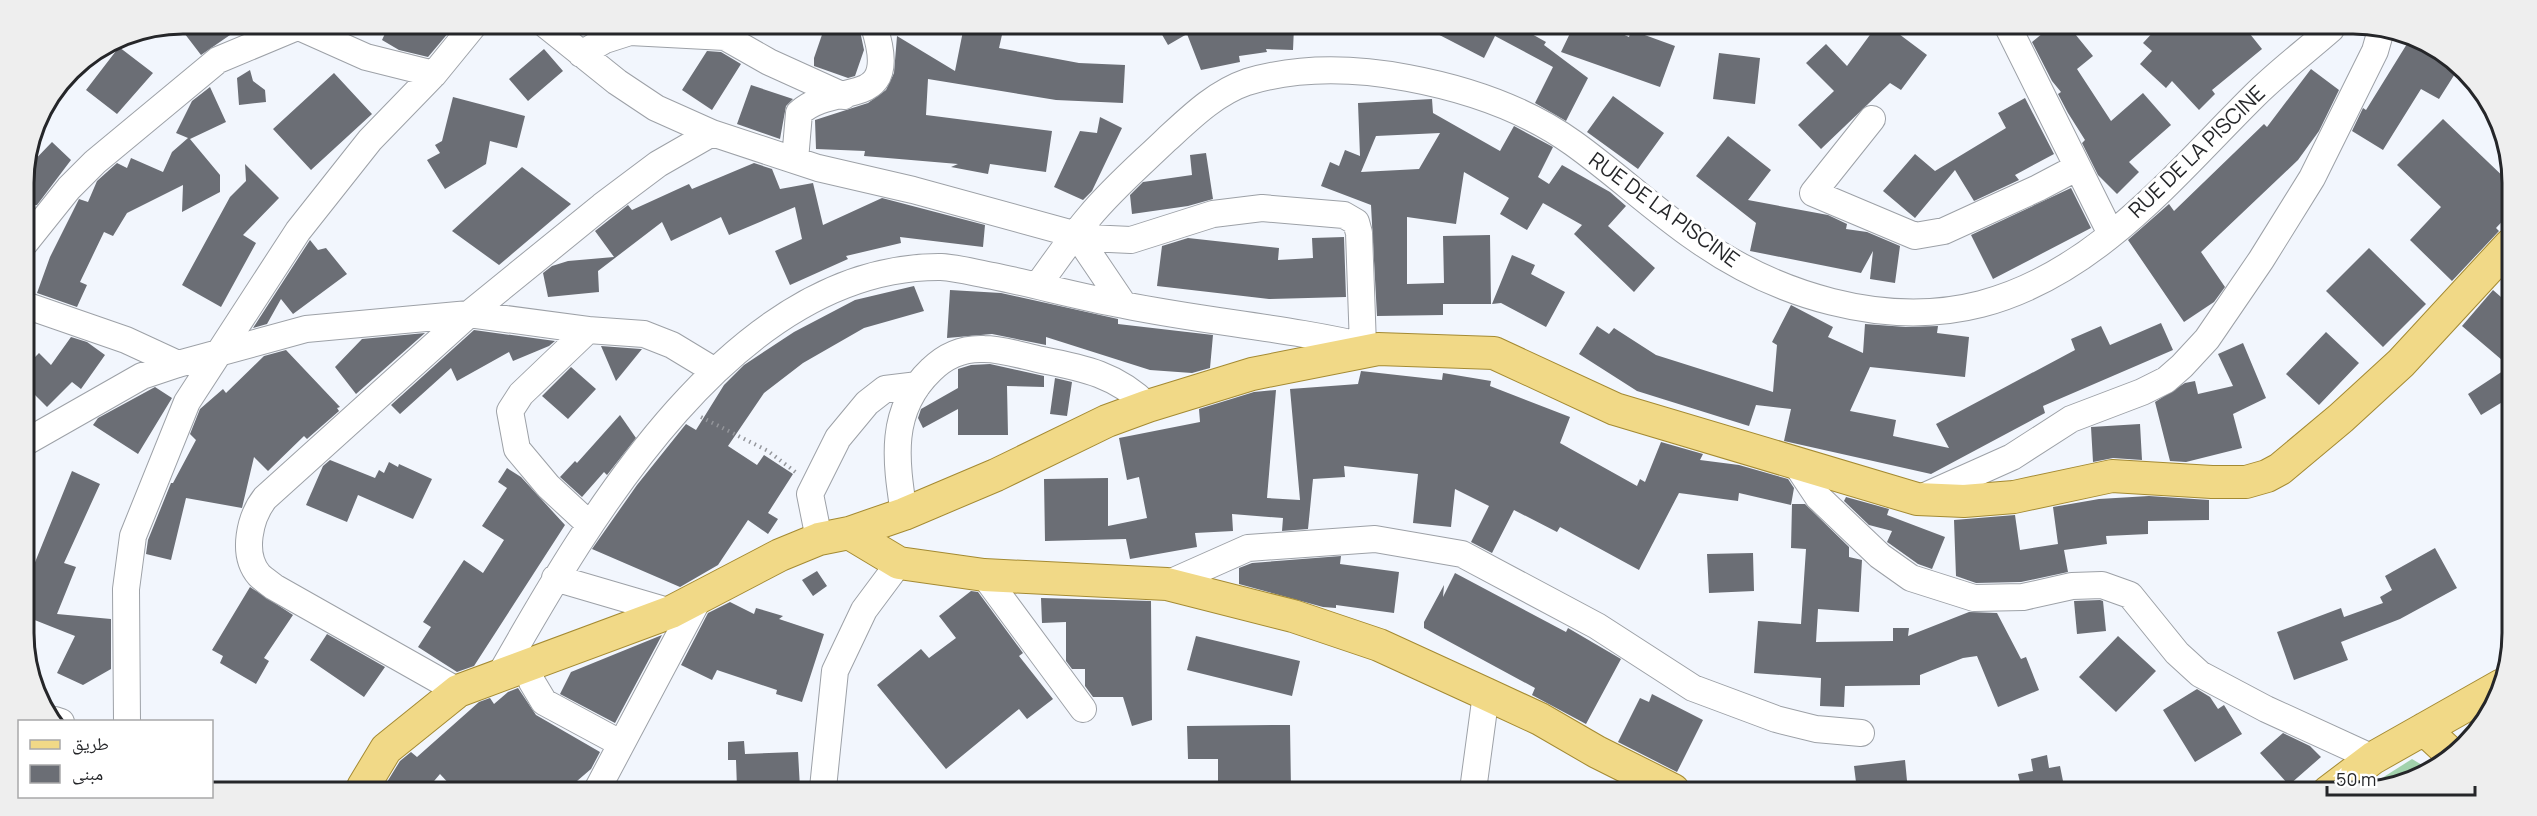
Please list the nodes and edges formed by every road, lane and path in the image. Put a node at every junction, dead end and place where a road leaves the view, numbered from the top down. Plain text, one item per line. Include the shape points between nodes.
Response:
1 (2012, 34) edge
2 (2325, 34) edge
3 (275, 35) edge
4 (315, 35) edge
5 (466, 35) edge
6 (566, 35) edge
7 (622, 35) edge
8 (683, 35) edge
9 (877, 35) edge
10 (2378, 37) edge
11 (581, 54) junction
12 (434, 74) junction
13 (844, 96) junction
14 (1872, 119) dead end
15 (712, 133) junction
16 (795, 160) junction
17 (2076, 168) junction
18 (35, 231) edge
19 (1076, 234) junction
20 (2111, 234) junction
21 (2502, 254) edge
22 (1038, 285) junction
23 (1124, 305) junction
24 (35, 308) edge
25 (469, 314) junction
26 (588, 330) junction
27 (1371, 347) junction
28 (215, 355) junction
29 (178, 364) junction
30 (715, 371) junction
31 (918, 385) junction
32 (1148, 406) junction
33 (679, 407) junction
34 (34, 437) edge
35 (1794, 461) junction
36 (810, 494) junction
37 (1917, 499) junction
38 (904, 514) junction
39 (589, 524) junction
40 (849, 533) junction
41 (819, 539) junction
42 (899, 563) junction
43 (984, 575) junction
44 (555, 578) junction
45 (1167, 584) junction
46 (685, 606) junction
47 (514, 669) junction
48 (458, 691) junction
49 (1486, 694) junction
50 (1083, 709) dead end
51 (2473, 717) edge
52 (122, 720) edge
53 (2424, 729) junction
54 (1862, 733) dead end
55 (620, 743) junction
56 (2446, 749) edge
57 (2373, 758) junction
58 (1474, 781) edge
59 (1656, 781) edge
60 (2343, 781) edge
61 (366, 782) edge
62 (601, 782) edge
63 (824, 782) edge

1 - 17 street
2 - 20 street, RUE DE LA PISCINE via 2257,93 2170,183
3 - 18 street via 218,60 95,162
4 - 12 street via 366,57
5 - 12 street
6 - 11 street
7 - 11 street
8 - 13 street via 725,37
9 - 13 street via 880,73 872,84
10 - 37 street via 2365,73 2312,178 2248,280 2207,339 2182,366 2166,380 2071,419 2012,457
11 - 15 street via 656,108
12 - 28 street via 370,140 298,231
13 - 16 street via 808,104 799,113
14 - 17 street via 1813,193 1915,236 1944,231
15 - 16 street
15 - 25 street via 658,164
16 - 19 street
17 - 20 street
19 - 20 street, RUE DE LA PISCINE via 1130,173 1217,97 1246,83 1308,70 1342,69 1438,84 1524,113 1573,143 1696,240 1744,269 1804,294 1861,307 1912,314 1983,304 2042,280
19 - 22 street, RUE DE LA PISCINE
19 - 23 street
19 - 27 street via 1101,240 1131,240 1190,219 1237,210 1286,209 1344,215 1356,222 1359,233
21 - 37 main road via 2401,363 2341,418 2267,476 2246,482 2212,483 2112,476 2013,497
22 - 23 street
22 - 30 street via 942,267 881,275 812,299
23 - 27 street
24 - 29 street via 126,340
25 - 26 street
25 - 28 street via 306,329
25 - 48 street via 265,498 256,510 248,549 258,574 274,587
26 - 30 street via 644,334 672,345
26 - 39 street via 521,394 510,411 517,450
27 - 32 main road via 1252,374
27 - 35 main road via 1494,353 1615,409
28 - 29 street
28 - 52 street via 187,402 133,536 126,589
29 - 34 street via 142,376
30 - 33 street
31 - 32 street via 944,357 985,348 1075,366 1130,388
31 - 36 street via 885,389 867,403 838,438
31 - 38 street via 904,406 898,444
32 - 38 main road
33 - 36 path via 768,451 804,478
33 - 39 street
35 - 37 main road
35 - 57 street via 1818,497 1880,556 1911,578 1974,598 2023,597 2072,586 2102,585 2130,595 2177,653 2200,674
36 - 41 street
38 - 40 main road
39 - 44 street
40 - 41 main road
40 - 42 main road
41 - 46 main road via 780,555
42 - 43 main road
42 - 63 street via 864,610 835,671
43 - 45 main road
43 - 50 street
44 - 46 street
44 - 47 street
45 - 49 main road via 1293,616 1379,645
45 - 54 street via 1248,548 1375,538 1462,554 1597,626 1694,688 1776,719 1816,729
46 - 47 main road
46 - 55 street
47 - 48 main road
47 - 55 street via 532,682 544,702
48 - 61 main road via 386,749
49 - 58 street
49 - 59 main road
51 - 53 main road
53 - 56 main road
53 - 57 main road
55 - 62 street
57 - 60 main road

